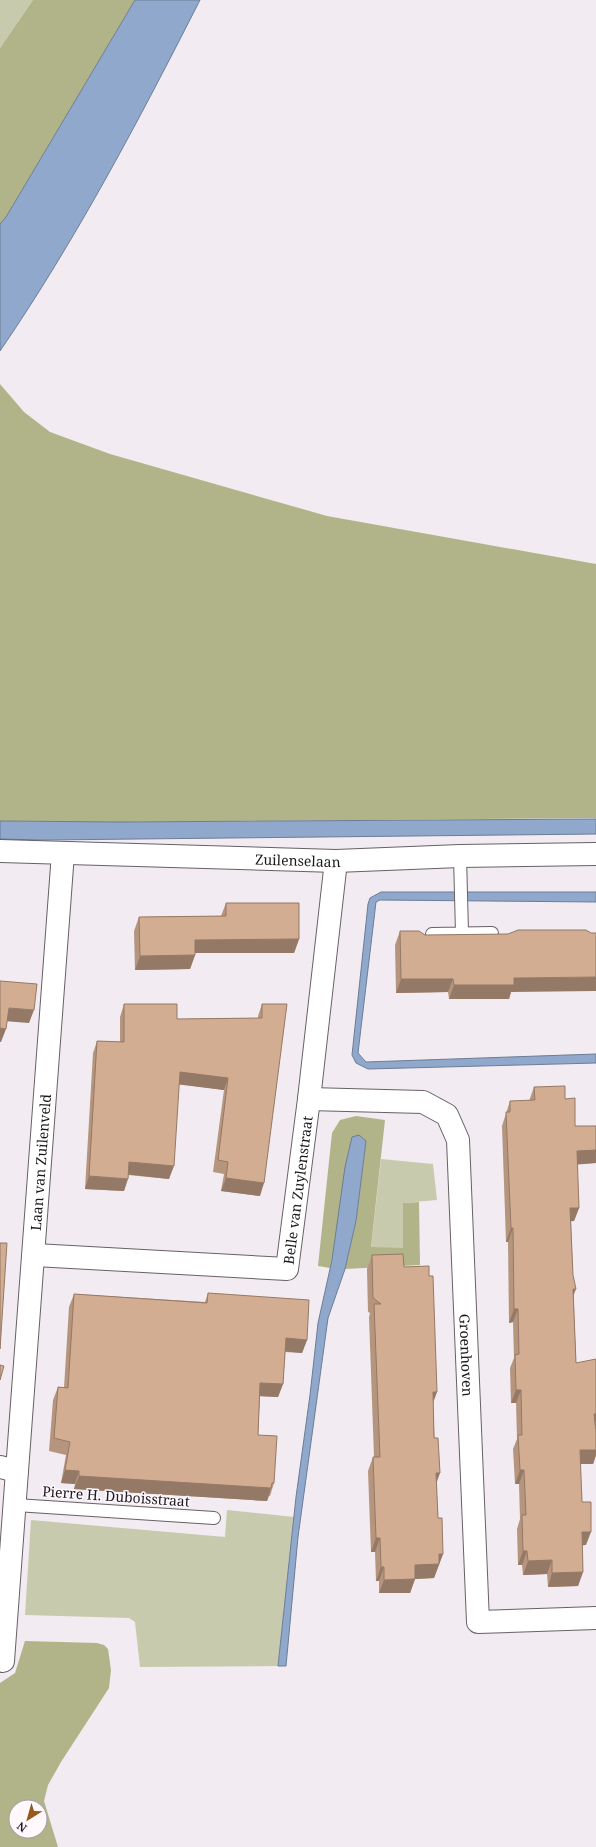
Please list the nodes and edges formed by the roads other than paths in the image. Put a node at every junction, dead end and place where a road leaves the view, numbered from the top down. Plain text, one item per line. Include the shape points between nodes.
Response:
1 (0, 851) edge
2 (63, 853) junction
3 (596, 854) edge
4 (460, 856) junction
5 (336, 861) junction
6 (492, 932) dead end
7 (462, 933) junction
8 (432, 934) edge
9 (309, 1099) junction
10 (35, 1255) junction
11 (9, 1469) edge
12 (16, 1505) junction
13 (214, 1518) dead end
14 (596, 1618) edge
15 (3, 1661) dead end

1 - 2 street, Zuilenselaan
2 - 5 street, Zuilenselaan
2 - 10 street, Laan van Zuilenveld
3 - 4 street, Zuilenselaan
4 - 5 street, Zuilenselaan
4 - 7 lane
5 - 9 street, Belle van Zuylenstraat
6 - 7 lane
7 - 8 lane
9 - 10 street, Belle van Zuylenstraat via 287,1269
9 - 14 street, Groenhoven via 423,1102 447,1115 458,1140 478,1622
10 - 11 street, Laan van Zuilenveld
11 - 12 street, Laan van Zuilenveld
12 - 13 lane, Pierre H. Duboisstraat
12 - 15 street, Laan van Zuilenveld

